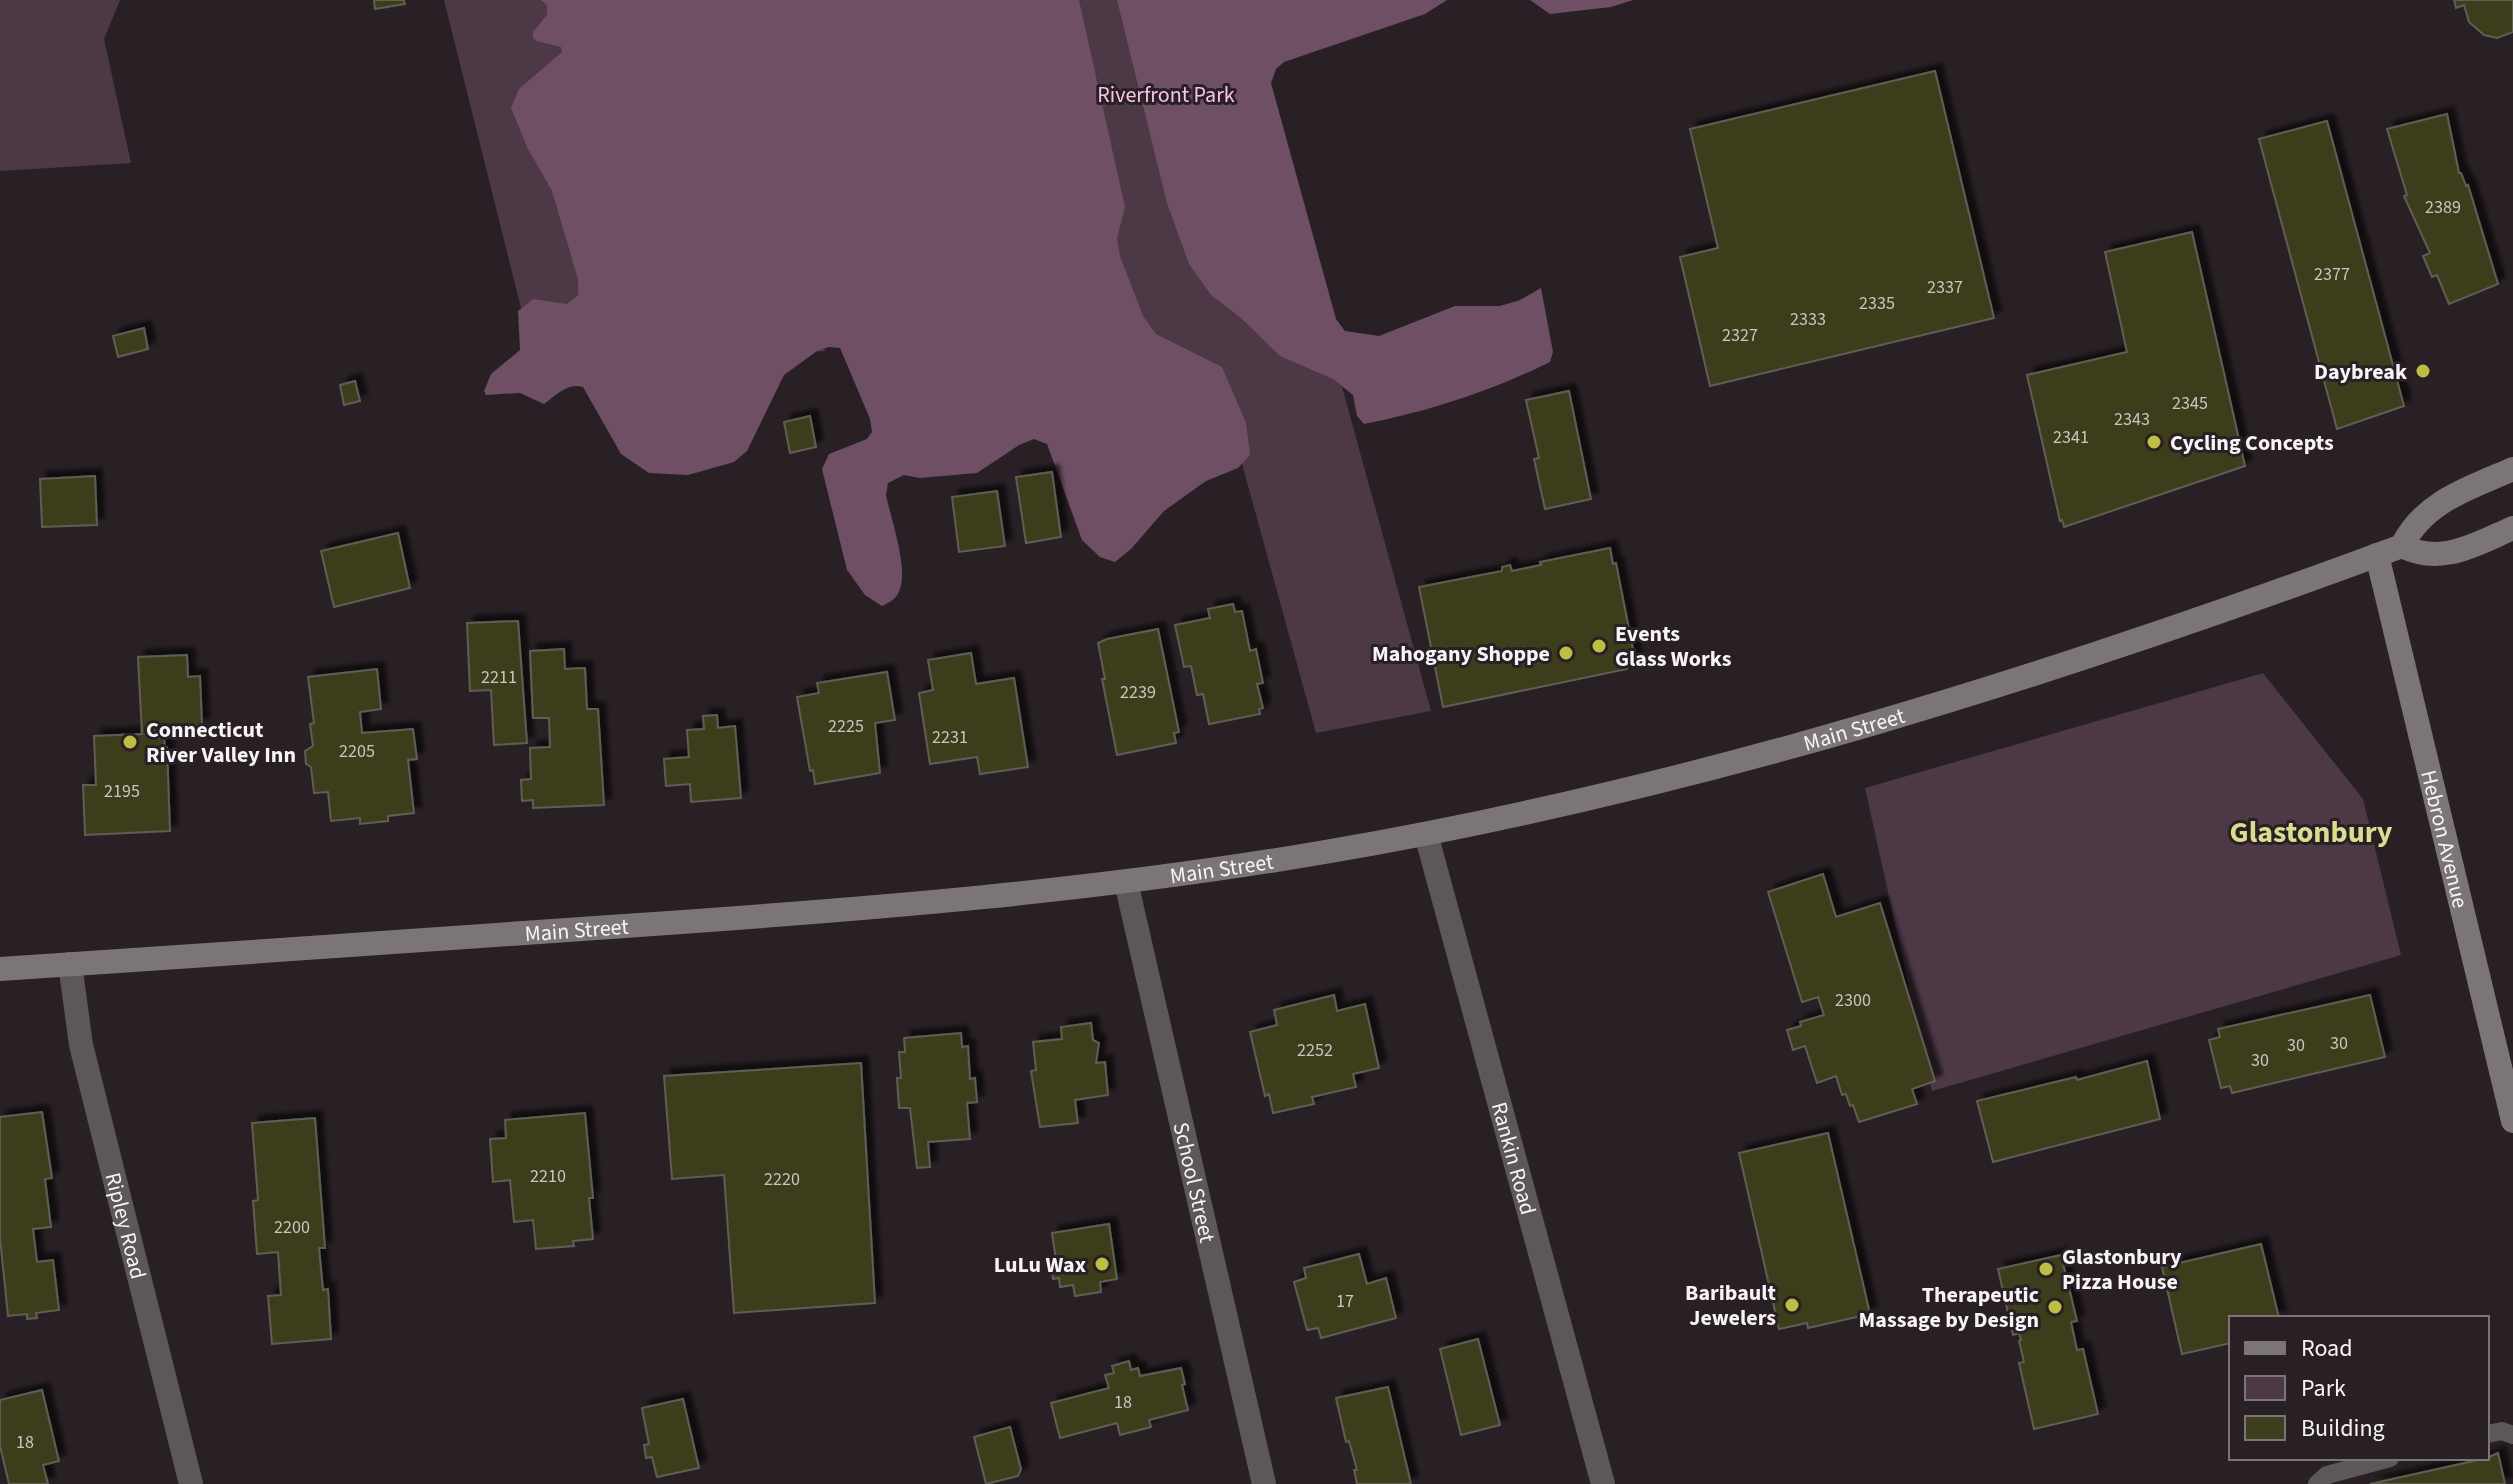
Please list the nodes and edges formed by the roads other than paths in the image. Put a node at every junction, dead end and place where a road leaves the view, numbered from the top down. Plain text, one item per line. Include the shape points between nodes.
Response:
1 (2513, 469) edge
2 (2513, 528) edge
3 (2402, 546) junction
4 (2377, 555) junction
5 (1426, 834) junction
6 (1126, 882) junction
7 (70, 964) junction
8 (0, 969) edge
9 (2513, 1121) edge
10 (2489, 1434) edge
11 (2513, 1435) edge
12 (2383, 1460) edge
13 (191, 1484) edge
14 (1264, 1484) edge
15 (1603, 1484) edge
16 (2317, 1484) edge

1 - 3 main road via 2433,507 2415,523
2 - 3 main road via 2450,555 2417,554
3 - 4 main road, Main Street
4 - 5 main road, Main Street via 2131,643 1872,723 1636,788
4 - 9 main road, Hebron Avenue
5 - 6 main road, Main Street
5 - 15 street, Rankin Road
6 - 7 main road, Main Street via 808,914
6 - 14 street, School Street
7 - 8 main road, Main Street
7 - 13 street, Ripley Road via 81,1045
10 - 11 lane
12 - 16 lane via 2327,1475

